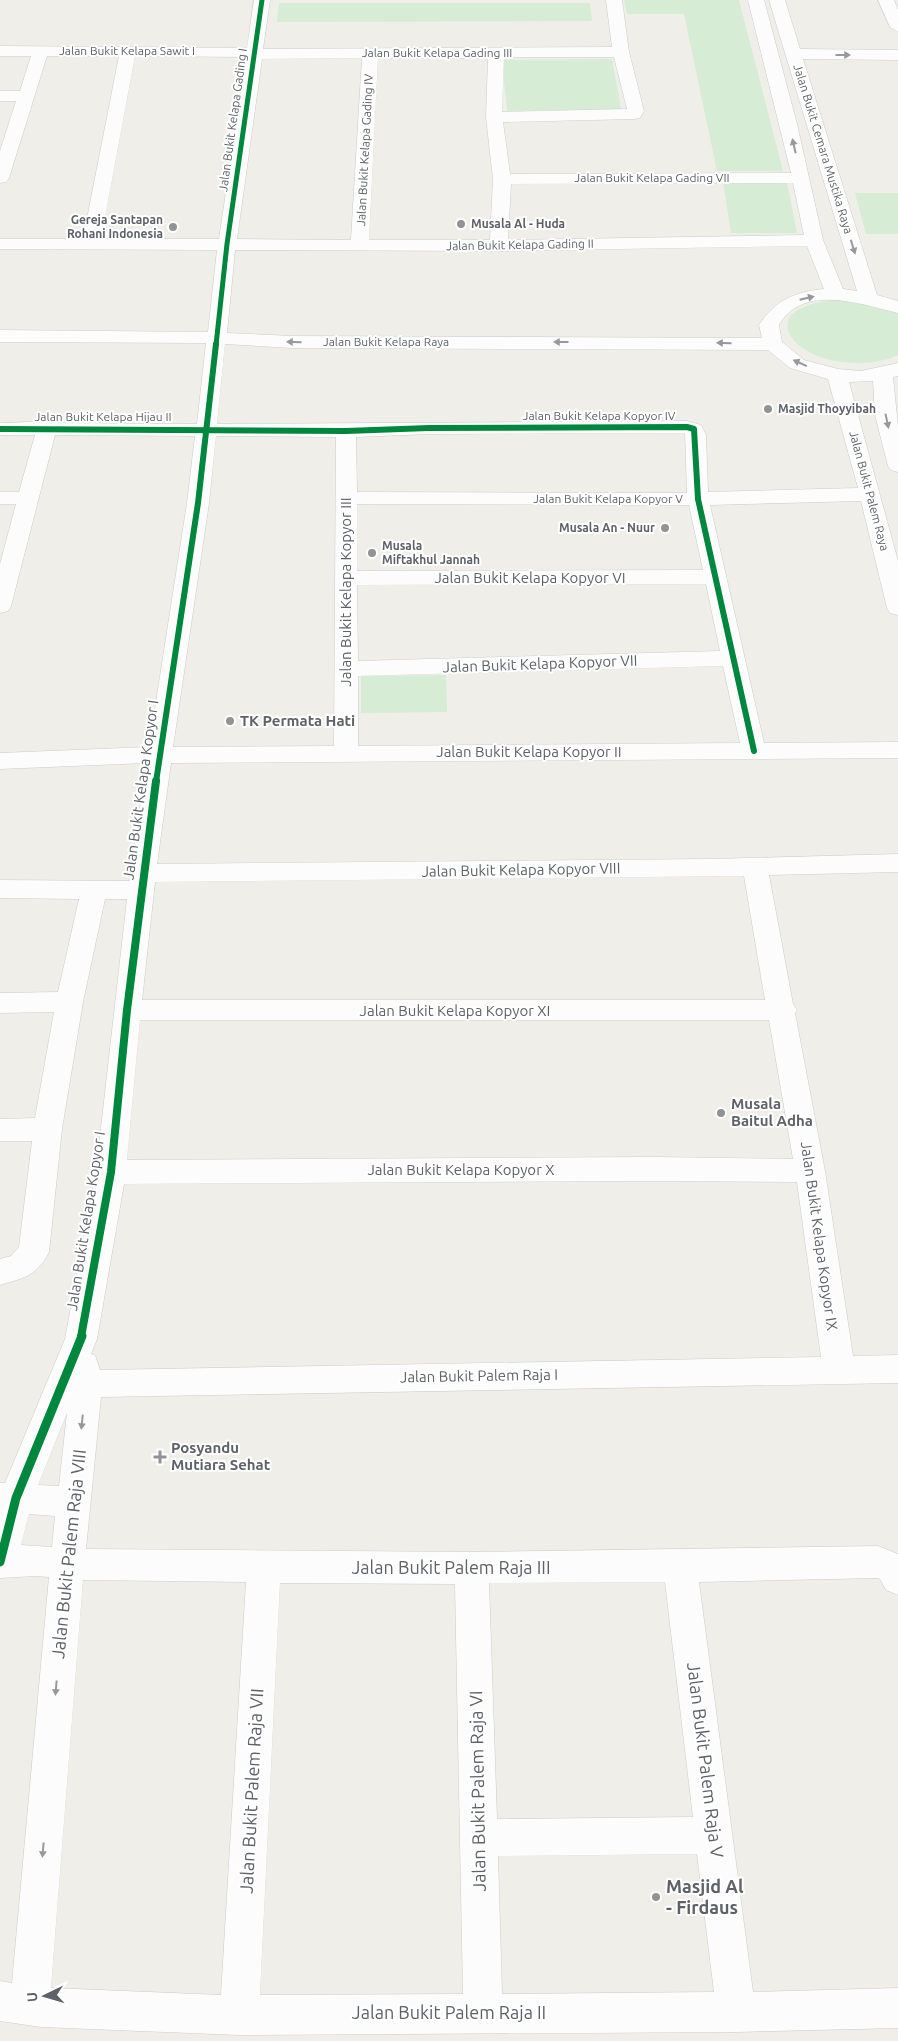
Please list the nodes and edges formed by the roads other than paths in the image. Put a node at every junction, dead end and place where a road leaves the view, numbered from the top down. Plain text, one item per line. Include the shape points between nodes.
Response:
1 (262, 0) edge
2 (614, 0) edge
3 (756, 0) edge
4 (777, 0) edge
5 (886, 0) edge
6 (898, 27) edge
7 (41, 50) junction
8 (0, 51) edge
9 (128, 51) junction
10 (254, 52) junction
11 (621, 52) junction
12 (496, 53) junction
13 (370, 54) junction
14 (898, 55) edge
15 (796, 61) junction
16 (898, 69) edge
17 (0, 96) edge
18 (25, 96) junction
19 (784, 105) junction
20 (809, 105) junction
21 (494, 117) junction
22 (5, 140) edge
23 (0, 178) edge
24 (801, 178) junction
25 (502, 179) junction
26 (814, 240) junction
27 (0, 244) edge
28 (91, 244) junction
29 (227, 244) junction
30 (360, 246) junction
31 (499, 246) junction
32 (835, 294) junction
33 (868, 297) junction
34 (898, 307) edge
35 (0, 324) edge
36 (218, 330) junction
37 (771, 334) junction
38 (0, 336) edge
39 (891, 372) edge
40 (837, 375) junction
41 (47, 427) junction
42 (0, 428) edge
43 (206, 428) junction
44 (346, 431) junction
45 (898, 466) edge
46 (870, 494) junction
47 (0, 498) edge
48 (28, 498) junction
49 (346, 498) junction
50 (698, 499) junction
51 (4, 574) edge
52 (715, 577) junction
53 (346, 578) junction
54 (0, 606) edge
55 (898, 606) edge
56 (733, 658) junction
57 (346, 669) junction
58 (898, 750) edge
59 (754, 751) junction
60 (346, 753) junction
61 (159, 754) junction
62 (0, 761) edge
63 (898, 863) edge
64 (755, 867) junction
65 (142, 882) junction
66 (0, 889) edge
67 (94, 890) junction
68 (69, 1002) junction
69 (0, 1003) edge
70 (127, 1010) junction
71 (783, 1010) junction
72 (48, 1129) junction
73 (0, 1130) edge
74 (810, 1171) junction
75 (111, 1172) junction
76 (10, 1269) edge
77 (81, 1339) joint
78 (898, 1369) edge
79 (838, 1370) junction
80 (74, 1384) junction
81 (8, 1498) edge
82 (74, 1502) junction
83 (0, 1562) edge
84 (67, 1564) junction
85 (264, 1567) junction
86 (680, 1568) junction
87 (472, 1569) junction
88 (898, 1577) edge
89 (714, 1835) junction
90 (479, 1838) junction
91 (15, 2003) edge
92 (898, 2008) edge
93 (736, 2012) junction
94 (483, 2013) junction
95 (240, 2014) junction

1 - 10 street, Jalan Bukit Kelapa Gading I
2 - 11 street
3 - 19 street, Jalan Bukit Cemara Mustika Raya
4 - 15 street, Jalan Bukit Cemara Mustika Raya
5 - 6 street
7 - 8 street, Jalan Bukit Kelapa Sawit I
7 - 9 street, Jalan Bukit Kelapa Sawit I
7 - 18 street
9 - 10 street, Jalan Bukit Kelapa Sawit I
9 - 28 street
10 - 13 street, Jalan Bukit Kelapa Gading III
10 - 29 street, Jalan Bukit Kelapa Gading I
11 - 12 street, Jalan Bukit Kelapa Gading III
11 - 21 street via 636,111 634,114
12 - 13 street, Jalan Bukit Kelapa Gading III
12 - 21 street
13 - 30 street, Jalan Bukit Kelapa Gading IV
15 -> 14 street
15 - 16 street
15 - 20 street, Jalan Bukit Cemara Mustika Raya
17 - 18 street
18 - 22 street
19 - 20 street
24 -> 19 street, Jalan Bukit Cemara Mustika Raya
20 -> 33 street, Jalan Bukit Cemara Mustika Raya
21 - 25 street
22 - 23 street
24 - 25 street, Jalan Bukit Kelapa Gading VII
24 - 26 street, Jalan Bukit Cemara Mustika Raya
25 - 31 street
26 - 31 street, Jalan Bukit Kelapa Gading II
26 - 32 street, Jalan Bukit Cemara Mustika Raya
27 - 28 street, Jalan Bukit Kelapa Gading II
28 - 29 street, Jalan Bukit Kelapa Gading II
29 - 30 street, Jalan Bukit Kelapa Gading II
29 - 36 street, Jalan Bukit Kelapa Kopyor I
30 - 31 street, Jalan Bukit Kelapa Gading II
32 - 33 street
37 -> 32 street via 780,309 804,298
33 - 34 street
35 - 36 street, Jalan Bukit Kelapa Raya
36 - 37 street, Jalan Bukit Kelapa Raya via 744,326
37 -> 36 street, Jalan Bukit Kelapa Raya via 638,342 292,342
36 - 38 street, Jalan Bukit Kelapa Raya
36 - 43 street, Jalan Bukit Kelapa Kopyor I
40 -> 37 street via 797,364
39 - 40 street via 861,377
39 -> 45 street via 885,415
40 - 46 street, Jalan Bukit Palem Raya
41 - 42 street, Jalan Bukit Kelapa Hijau II
41 - 43 street, Jalan Bukit Kelapa Hijau II
41 - 48 street
43 - 44 street, Jalan Bukit Kelapa Kopyor IV
43 - 61 street, Jalan Bukit Kelapa Kopyor I via 198,503
44 - 49 street, Jalan Bukit Kelapa Kopyor III
44 - 50 street, Jalan Bukit Kelapa Kopyor IV via 687,427 694,429 696,435
46 - 50 street, Jalan Bukit Kelapa Kopyor V
46 - 55 street, Jalan Bukit Palem Raya
47 - 48 street
48 - 51 street
49 - 50 street, Jalan Bukit Kelapa Kopyor V
49 - 53 street, Jalan Bukit Kelapa Kopyor III
50 - 52 street, Jalan Bukit Kelapa Kopyor IV
51 - 54 street
52 - 53 street, Jalan Bukit Kelapa Kopyor VI
52 - 56 street, Jalan Bukit Kelapa Kopyor IV
53 - 57 street, Jalan Bukit Kelapa Kopyor III
56 - 57 street, Jalan Bukit Kelapa Kopyor VII
56 - 59 street, Jalan Bukit Kelapa Kopyor IV
57 - 60 street, Jalan Bukit Kelapa Kopyor III
58 - 59 street, Jalan Bukit Kelapa Kopyor II
59 - 60 street, Jalan Bukit Kelapa Kopyor II
60 - 61 street, Jalan Bukit Kelapa Kopyor II
61 - 62 street, Jalan Bukit Kelapa Kopyor II
61 - 65 street, Jalan Bukit Kelapa Kopyor I
63 - 64 street, Jalan Bukit Kelapa Kopyor VIII
64 - 65 street, Jalan Bukit Kelapa Kopyor VIII
64 - 71 street, Jalan Bukit Kelapa Kopyor IX
65 - 67 street, Jalan Bukit Kelapa Kopyor VIII
65 - 70 street, Jalan Bukit Kelapa Kopyor I
66 - 67 street, Jalan Bukit Kelapa Kopyor VIII
67 - 68 street
68 - 69 street
68 - 72 street
70 - 71 street, Jalan Bukit Kelapa Kopyor XI
70 - 75 street, Jalan Bukit Kelapa Kopyor I
71 - 74 street, Jalan Bukit Kelapa Kopyor IX
72 - 73 street
72 - 76 street via 34,1252
74 - 75 street, Jalan Bukit Kelapa Kopyor X
74 - 79 street, Jalan Bukit Kelapa Kopyor IX
75 - 77 street, Jalan Bukit Kelapa Kopyor I
77 - 80 street, Jalan Bukit Palem Raja VIII
78 - 79 street, Jalan Bukit Palem Raja I
79 - 80 street, Jalan Bukit Palem Raja I
80 - 81 street, Jalan Bukit Palem Raja VIII
80 -> 82 street, Jalan Bukit Palem Raja VIII
81 - 82 street
81 - 83 street, Jalan Bukit Palem Raja VIII
82 - 84 street, Jalan Bukit Palem Raja VIII
83 - 84 street, Jalan Bukit Palem Raja III via 35,1560
84 - 85 street, Jalan Bukit Palem Raja III
84 -> 91 street, Jalan Bukit Palem Raja VIII
85 - 87 street, Jalan Bukit Palem Raja III
85 - 95 street, Jalan Bukit Palem Raja VII
86 - 87 street, Jalan Bukit Palem Raja III
86 - 88 street, Jalan Bukit Palem Raja III via 878,1562 892,1568
86 - 89 street, Jalan Bukit Palem Raja V
87 - 90 street, Jalan Bukit Palem Raja VI
89 - 90 street
89 - 93 street, Jalan Bukit Palem Raja V
90 - 94 street, Jalan Bukit Palem Raja VI
91 - 95 street, Jalan Bukit Palem Raja II
92 - 93 street, Jalan Bukit Palem Raja II
93 - 94 street, Jalan Bukit Palem Raja II
94 - 95 street, Jalan Bukit Palem Raja II

